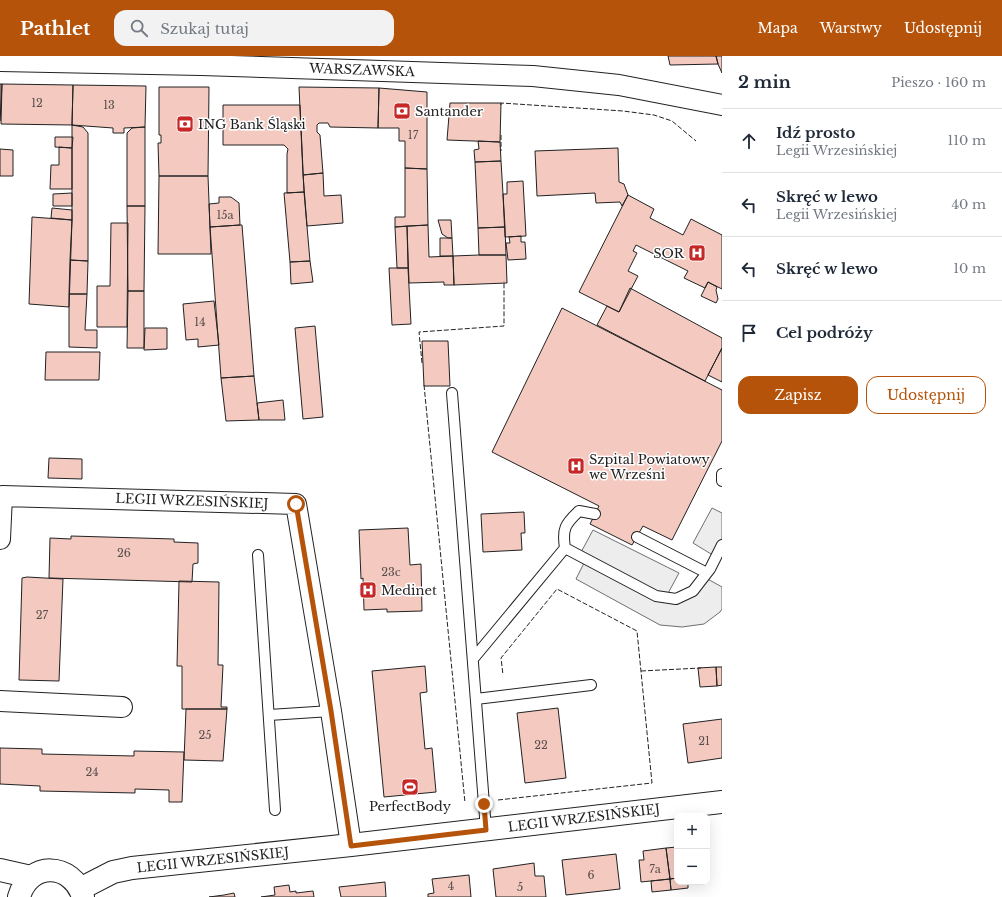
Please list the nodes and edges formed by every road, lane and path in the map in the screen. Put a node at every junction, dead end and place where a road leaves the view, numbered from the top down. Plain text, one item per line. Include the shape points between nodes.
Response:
1 (0, 61) edge
2 (722, 105) edge
3 (452, 394) dead end
4 (722, 474) edge
5 (722, 481) edge
6 (595, 514) dead end
7 (637, 537) dead end
8 (0, 539) edge
9 (722, 545) edge
10 (565, 548) junction
11 (258, 555) dead end
12 (707, 573) junction
13 (473, 659) junction
14 (590, 686) dead end
15 (476, 699) junction
16 (0, 701) edge
17 (122, 707) dead end
18 (331, 711) junction
19 (269, 715) junction
20 (722, 802) edge
21 (275, 810) dead end
22 (486, 830) junction
23 (351, 846) junction
24 (0, 870) edge
25 (31, 877) junction
26 (82, 893) edge
27 (18, 897) edge

1 - 2 street, WARSZAWSKA via 217,65 533,76 619,85
3 - 13 lane
4 - 5 lane
6 - 10 lane via 579,511 568,522 563,534
7 - 12 lane
8 - 18 street, LEGII WRZESIŃSKIEJ via 2,496 296,504
9 - 12 lane
10 - 12 lane via 656,596 676,599 693,591
10 - 13 lane
11 - 19 lane
13 - 15 lane
14 - 15 lane
15 - 22 lane
16 - 17 street
18 - 19 lane
18 - 23 street, LEGII WRZESIŃSKIEJ
19 - 21 lane
20 - 22 street, LEGII WRZESIŃSKIEJ
22 - 23 street, LEGII WRZESIŃSKIEJ
23 - 26 street, LEGII WRZESIŃSKIEJ via 132,868 113,872
24 - 25 street
25 - 26 street via 46,870 55,870 70,876
25 - 27 street

